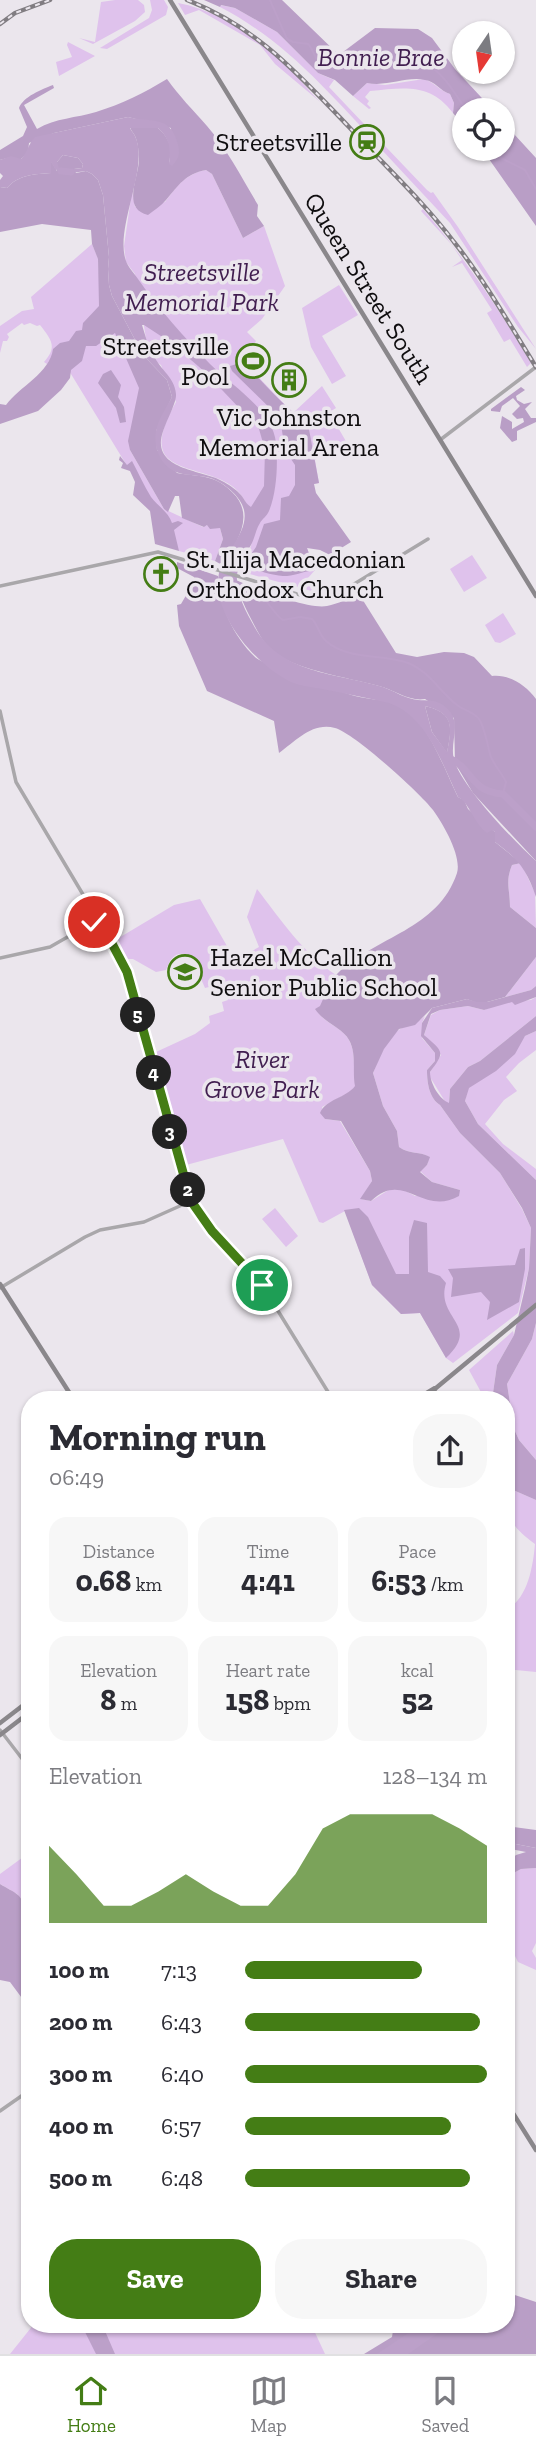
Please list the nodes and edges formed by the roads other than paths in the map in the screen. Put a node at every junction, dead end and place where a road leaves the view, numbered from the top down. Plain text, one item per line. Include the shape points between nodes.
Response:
1 (170, 0) edge
2 (536, 367) edge
3 (440, 440) junction
4 (428, 539) dead end
5 (0, 586) edge
6 (536, 596) edge
7 (0, 711) edge
8 (99, 919) junction
9 (0, 958) edge
10 (191, 1201) junction
11 (1, 1286) edge
12 (536, 1306) edge
13 (436, 1388) junction
14 (68, 1391) edge
15 (327, 1391) edge
16 (431, 1391) edge
17 (434, 1391) edge
18 (21, 1707) edge
19 (21, 1718) edge
20 (0, 1723) edge
21 (1, 1732) edge
22 (21, 1758) edge
23 (21, 2096) edge
24 (0, 2111) edge
25 (515, 2116) edge
26 (536, 2150) edge

1 - 3 main road, Queen Street South
2 - 3 street
3 - 6 main road, Queen Street South
4 - 5 street via 329,597 307,597 158,552
7 - 8 street via 16,782
8 - 9 street via 50,947
8 - 10 street via 127,972
10 - 11 street via 144,1222 100,1230
10 - 15 street via 262,1285
11 - 14 main road
12 - 13 main road
13 - 16 main road
13 - 17 main road
18 - 20 main road
19 - 21 main road
21 - 22 street
23 - 24 street
25 - 26 main road

